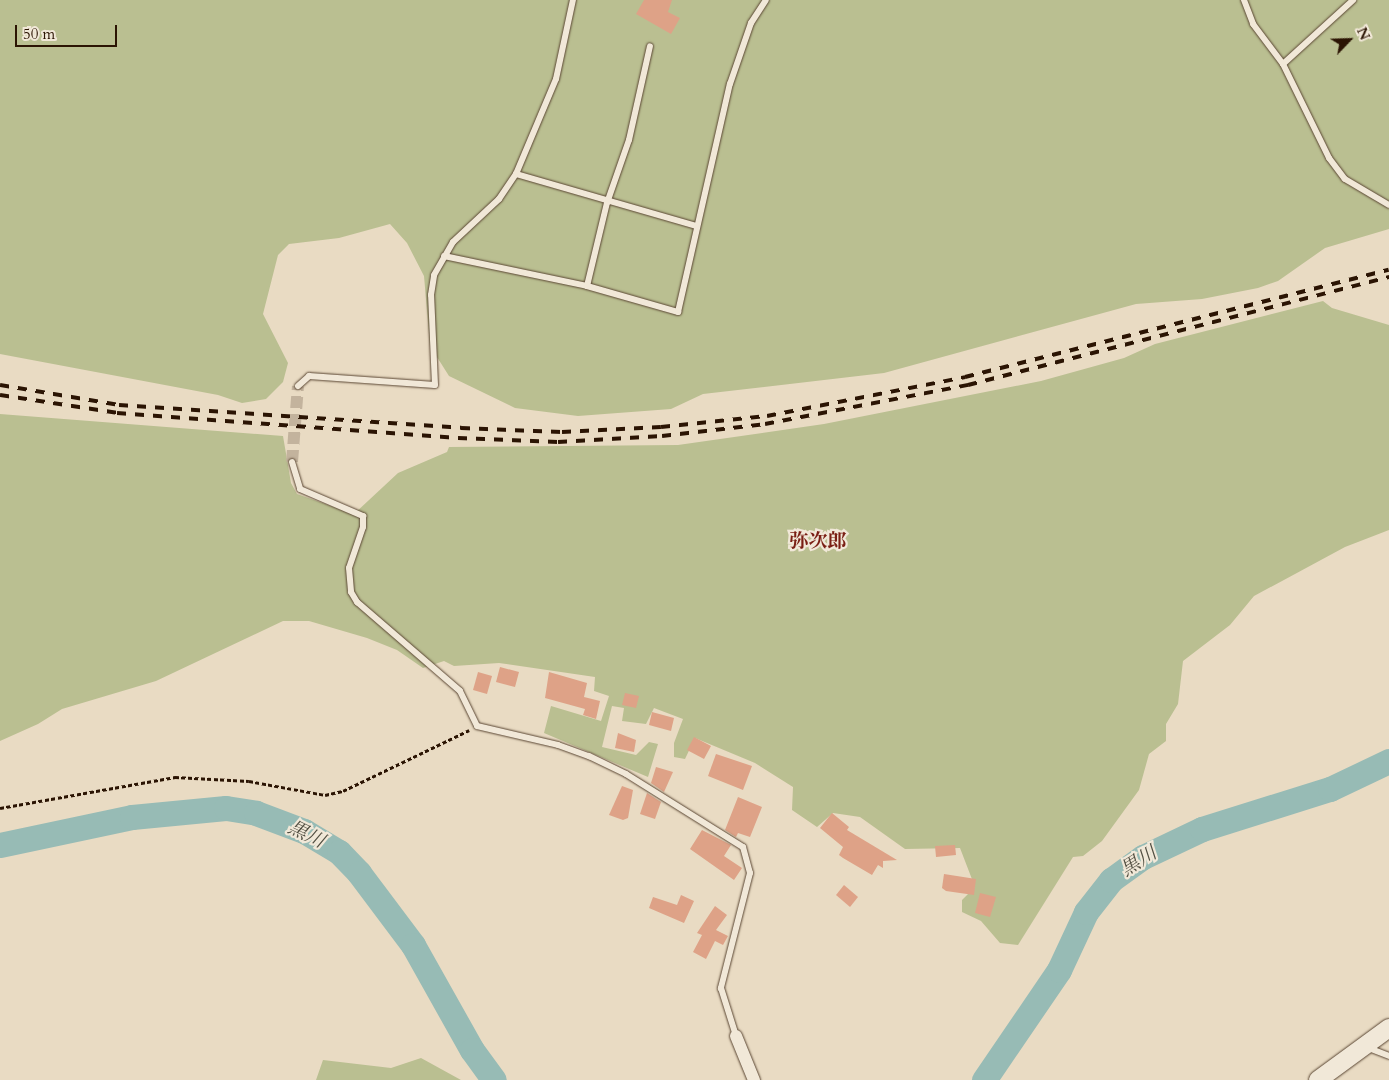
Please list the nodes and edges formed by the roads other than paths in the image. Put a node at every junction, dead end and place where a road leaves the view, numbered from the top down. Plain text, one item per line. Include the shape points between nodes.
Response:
1 (573, 0) edge
2 (766, 0) edge
3 (1244, 0) edge
4 (1354, 0) edge
5 (650, 46) dead end
6 (1283, 64) junction
7 (516, 174) junction
8 (607, 203) junction
9 (1389, 205) edge
10 (696, 226) junction
11 (444, 256) junction
12 (587, 286) junction
13 (298, 386) dead end
14 (292, 462) tunnel mouth
15 (1389, 1028) edge
16 (736, 1036) joint
17 (1363, 1046) junction
18 (1389, 1056) edge
19 (754, 1080) edge
20 (1318, 1080) edge

1 - 7 lane via 556,78
2 - 10 lane via 751,23 730,84
3 - 6 lane via 1253,24
4 - 6 lane
5 - 8 lane via 629,140
6 - 9 lane via 1329,158 1345,179
7 - 8 lane
7 - 11 lane via 499,198 453,242
8 - 10 lane
8 - 12 lane
10 - 12 lane via 678,312
11 - 12 lane
11 - 13 lane via 434,275 431,295 435,385 309,376
14 - 16 lane via 300,489 363,516 363,528 349,568 351,592 357,602 460,691 477,726 550,742 589,756 626,774 743,847 750,873 721,988
15 - 17 main road
16 - 19 street
17 - 18 lane
17 - 20 main road

